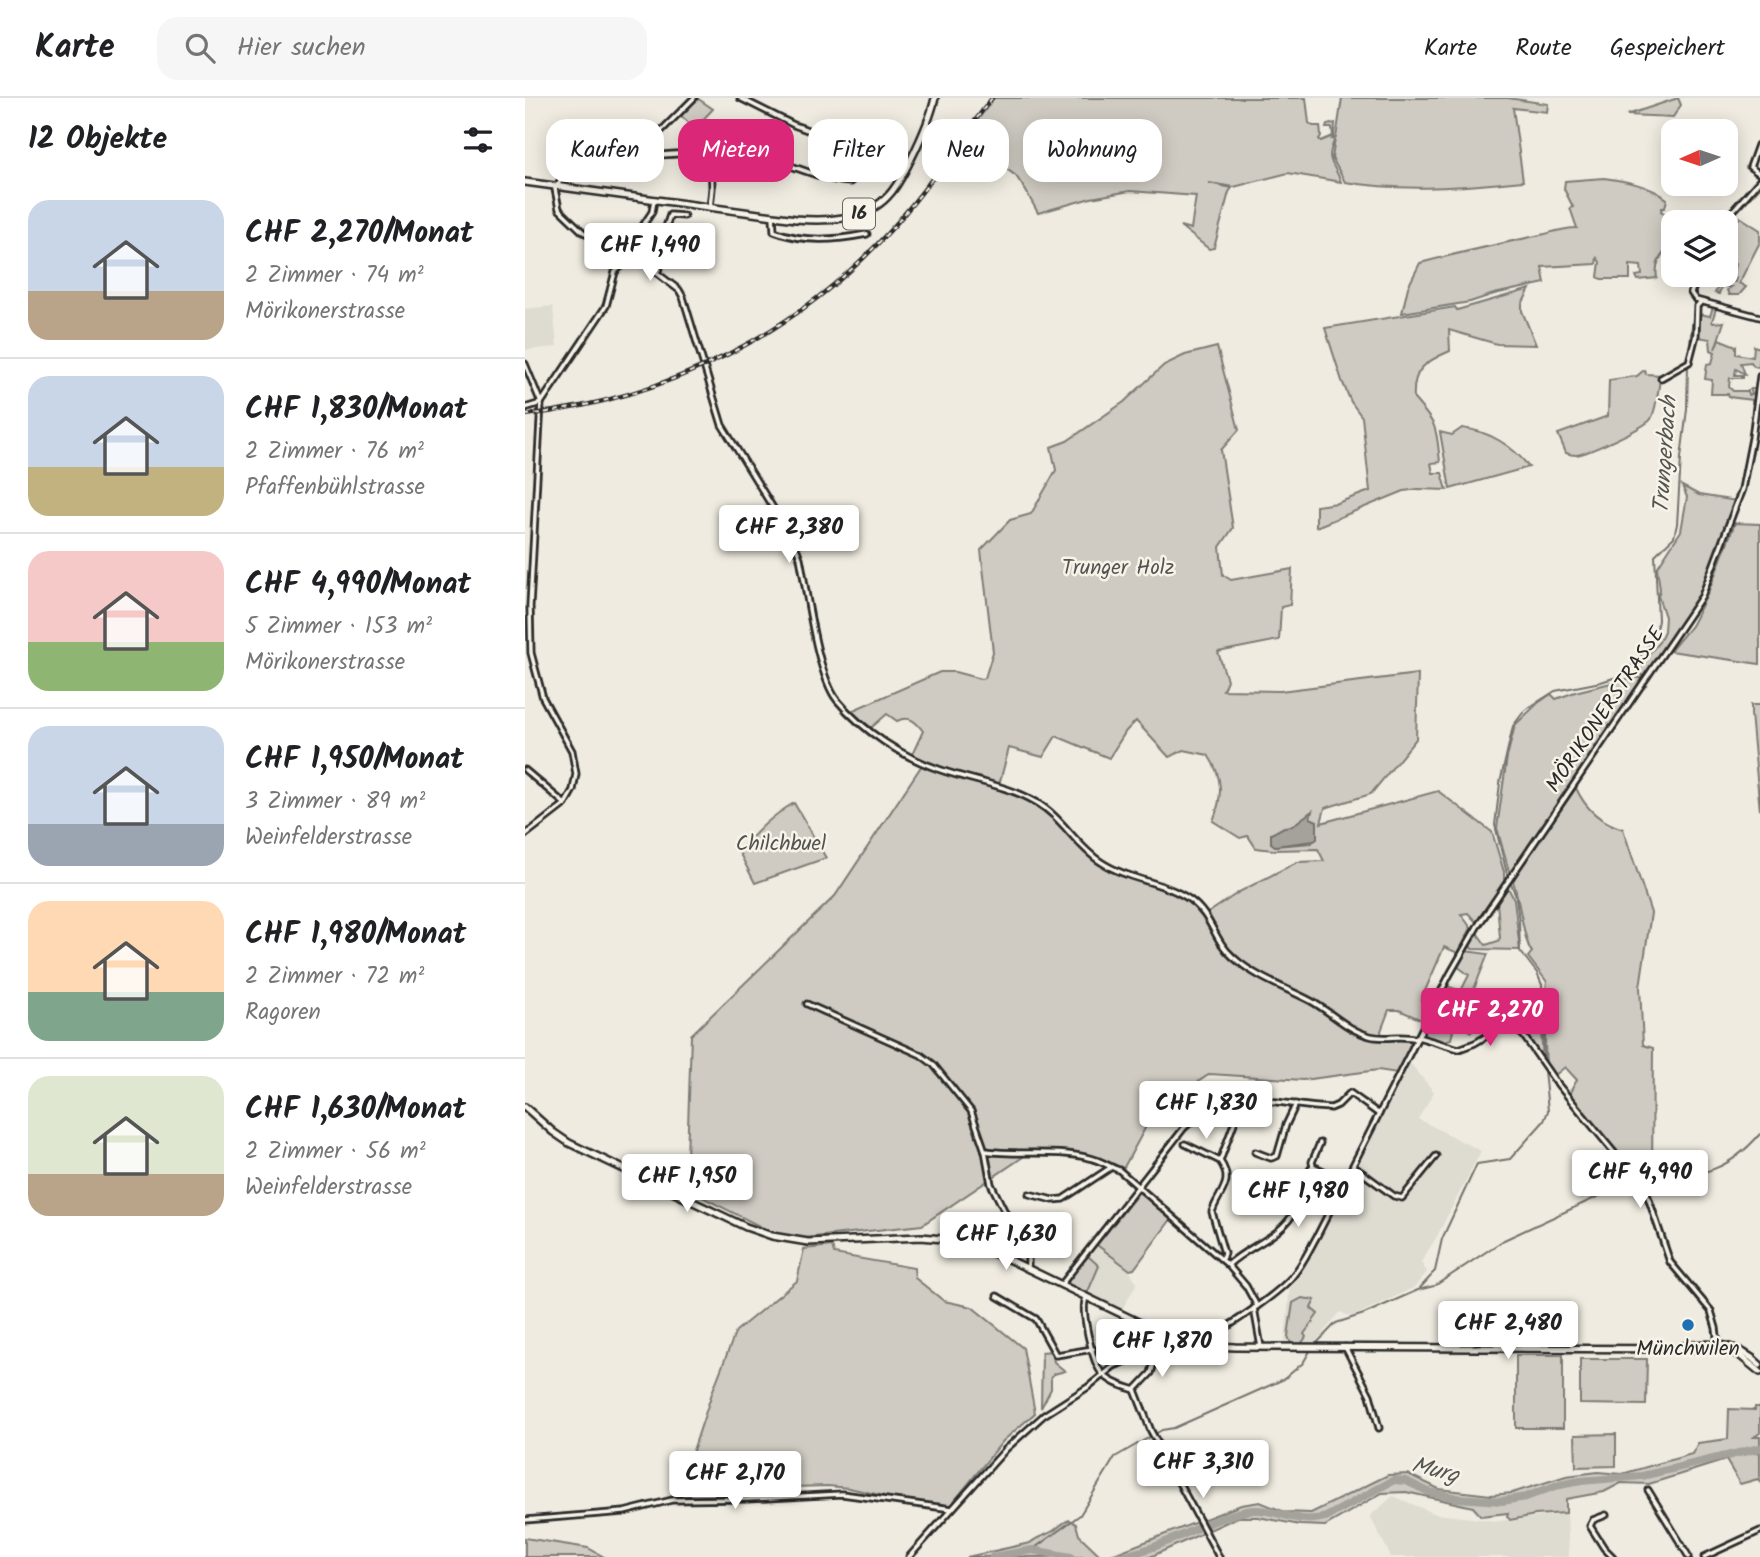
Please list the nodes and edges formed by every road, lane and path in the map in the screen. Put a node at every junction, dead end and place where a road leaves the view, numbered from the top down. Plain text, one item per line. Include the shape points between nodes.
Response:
1 (694, 98) edge
2 (740, 98) edge
3 (935, 98) edge
4 (782, 119) edge
5 (794, 125) edge
6 (664, 129) edge
7 (1750, 148) dead end
8 (794, 169) edge
9 (1760, 174) edge
10 (1760, 180) edge
11 (525, 182) edge
12 (559, 182) edge
13 (712, 182) edge
14 (556, 187) junction
15 (654, 200) junction
16 (710, 208) junction
17 (1734, 210) edge
18 (684, 216) dead end
19 (773, 216) junction
20 (867, 234) dead end
21 (632, 254) junction
22 (657, 272) junction
23 (1693, 287) edge
24 (1700, 301) junction
25 (1760, 317) edge
26 (525, 364) edge
27 (1760, 376) edge
28 (1661, 378) dead end
29 (1759, 388) edge
30 (541, 403) junction
31 (525, 408) edge
32 (525, 770) edge
33 (565, 803) junction
34 (525, 835) edge
35 (807, 1004) dead end
36 (1417, 1038) junction
37 (1243, 1099) junction
38 (1296, 1104) junction
39 (525, 1107) edge
40 (1379, 1114) junction
41 (1320, 1143) dead end
42 (1185, 1144) dead end
43 (985, 1151) junction
44 (1255, 1152) dead end
45 (1436, 1156) dead end
46 (1220, 1161) junction
47 (1313, 1166) junction
48 (1353, 1166) junction
49 (1109, 1168) junction
50 (1345, 1181) junction
51 (1140, 1187) junction
52 (1029, 1194) dead end
53 (1222, 1259) junction
54 (1229, 1265) junction
55 (1028, 1269) junction
56 (1061, 1285) junction
57 (997, 1296) dead end
58 (1086, 1298) junction
59 (1256, 1307) junction
60 (1171, 1338) junction
61 (1198, 1345) junction
62 (1261, 1347) junction
63 (1345, 1347) junction
64 (1718, 1347) junction
65 (1093, 1349) junction
66 (1157, 1349) junction
67 (1758, 1363) edge
68 (1760, 1372) edge
69 (1103, 1374) junction
70 (1135, 1390) junction
71 (1379, 1428) dead end
72 (1648, 1490) dead end
73 (952, 1509) junction
74 (1606, 1515) dead end
75 (525, 1520) edge
76 (1760, 1531) edge
77 (909, 1557) edge
78 (1219, 1557) edge
79 (1613, 1557) edge
80 (1689, 1557) edge
81 (1704, 1557) edge

1 - 6 street
2 - 4 street
3 - 19 main road, 16 via 909,163 880,203 836,219
5 - 8 street via 864,153 857,176 850,182
7 - 9 street via 1757,148 1750,167
10 - 17 street
11 - 14 main road, 16
12 - 14 street
13 - 16 street
14 - 15 main road, 16
14 - 21 street via 559,209 583,232
15 - 16 main road, 16
15 - 21 street
16 - 19 main road, 16
18 - 22 street via 670,215 666,256
19 - 20 street via 774,231 807,239
21 - 22 street
21 - 30 street via 615,272 606,306
22 - 36 street via 683,297 722,425 794,542 824,676 844,708 915,761 1019,793 1047,808 1101,862 1188,898 1203,911 1225,950 1262,978 1358,1032
23 - 24 street via 1692,296
24 - 25 street
24 - 28 street via 1689,362
26 - 30 street
27 - 29 street, MÖRIKONERSTRASSE
29 - 36 street, MÖRIKONERSTRASSE via 1742,489 1702,596 1477,927
30 - 31 street
30 - 33 street via 530,643 543,698 575,762 573,790
32 - 33 street
33 - 34 street
35 - 43 street via 933,1063 971,1111
36 - 40 street, MÖRIKONERSTRASSE
36 - 64 street via 1459,1049 1502,1027 1523,1035 1646,1191 1670,1262 1710,1311
37 - 38 street
37 - 46 street
37 - 51 street via 1217,1106 1184,1128
38 - 40 street via 1333,1108 1352,1093
38 - 44 street via 1277,1156
39 - 55 main road via 576,1147 772,1237 807,1242 928,1237 973,1245
40 - 48 street, MÖRIKONERSTRASSE
41 - 47 street
42 - 46 street
43 - 49 street via 1078,1155
43 - 55 street via 991,1184 1028,1258
45 - 48 street via 1402,1198
46 - 53 street via 1227,1182 1212,1216
47 - 50 street
47 - 54 street via 1286,1223
48 - 50 street, MÖRIKONERSTRASSE
49 - 51 street via 1119,1170
49 - 52 street via 1063,1199
50 - 59 street, MÖRIKONERSTRASSE via 1293,1276
51 - 53 street
51 - 56 street
53 - 54 street
54 - 59 street
55 - 56 main road
56 - 58 main road
57 - 65 street via 1036,1319 1056,1355
58 - 60 main road
58 - 65 street via 1083,1315
59 - 61 street, MÖRIKONERSTRASSE via 1204,1336
59 - 62 street
60 - 61 main road
60 - 66 street
61 - 62 main road
62 - 63 main road
63 - 64 main road
63 - 71 street via 1370,1395
64 - 67 main road
65 - 69 street
66 - 69 street
66 - 70 street via 1151,1373
67 - 68 main road
69 - 70 street
69 - 73 street via 1044,1415
70 - 78 street via 1154,1436
72 - 80 street
73 - 75 street via 842,1494 672,1500 624,1512
73 - 77 street
74 - 79 street via 1590,1526
76 - 81 street

